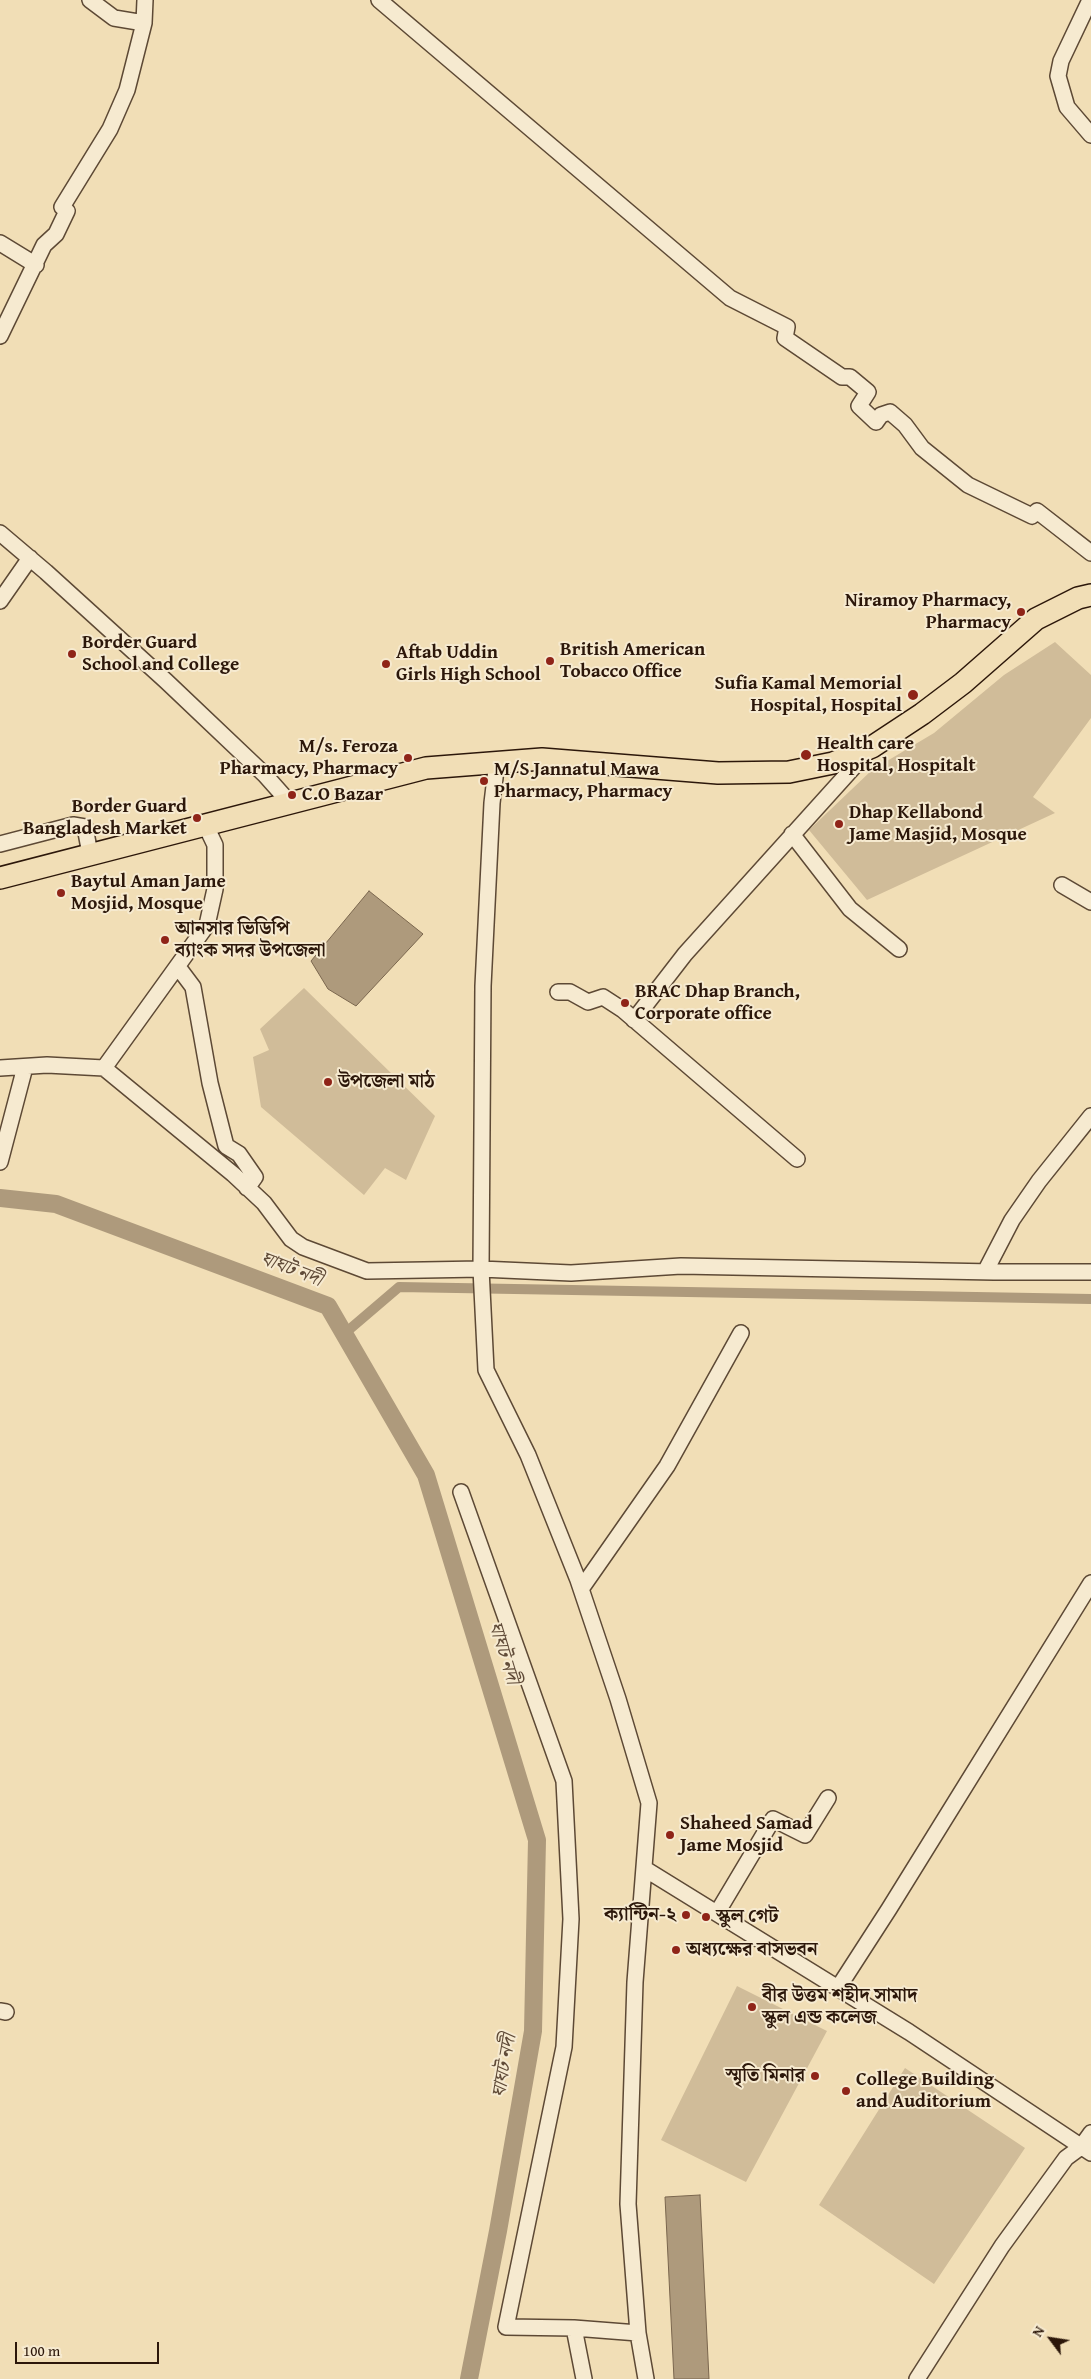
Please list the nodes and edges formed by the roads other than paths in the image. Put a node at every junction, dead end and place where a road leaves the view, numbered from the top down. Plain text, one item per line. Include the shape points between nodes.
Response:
1 (90, 0) edge
2 (146, 0) edge
3 (379, 0) edge
4 (1090, 0) edge
5 (144, 23) junction
6 (1091, 135) edge
7 (0, 243) edge
8 (36, 265) junction
9 (0, 336) edge
10 (0, 533) edge
11 (1091, 553) edge
12 (30, 558) junction
13 (1091, 595) edge
14 (0, 601) edge
15 (872, 747) junction
16 (497, 761) junction
17 (288, 802) junction
18 (204, 824) junction
19 (792, 834) junction
20 (0, 844) edge
21 (90, 854) junction
22 (0, 878) edge
23 (1062, 885) dead end
24 (1089, 897) edge
25 (899, 949) dead end
26 (178, 967) junction
27 (558, 992) dead end
28 (634, 1020) junction
29 (25, 1067) junction
30 (0, 1068) edge
31 (104, 1068) junction
32 (1091, 1116) edge
33 (797, 1159) dead end
34 (0, 1162) edge
35 (247, 1188) junction
36 (482, 1272) junction
37 (985, 1272) junction
38 (1091, 1272) edge
39 (741, 1333) dead end
40 (461, 1492) dead end
41 (1091, 1583) edge
42 (582, 1589) junction
43 (828, 1798) dead end
44 (645, 1869) junction
45 (717, 1913) junction
46 (838, 1988) junction
47 (1091, 2133) edge
48 (1086, 2150) edge
49 (574, 2328) junction
50 (638, 2333) junction
51 (584, 2379) edge
52 (646, 2379) edge
53 (917, 2379) edge

1 - 5 street via 114,18
2 - 5 street
3 - 11 street via 730,298 787,327 785,338 842,376 850,377 868,392 859,406 876,422 881,415 890,412 905,424 922,448 968,485 1032,516 1037,511
4 - 6 street via 1061,61 1058,76 1067,107
5 - 8 street via 127,90 113,121 62,207 67,211 56,234 44,245
7 - 8 street
8 - 9 street
10 - 12 street
12 - 14 street
12 - 17 street via 208,720
13 - 15 highway via 1036,619 963,683
15 - 16 highway via 833,763 789,772 718,773 542,759
15 - 19 street
16 - 17 highway via 426,768
16 - 36 street via 483,986
17 - 18 highway
18 - 21 highway
18 - 26 street via 215,845 214,889 207,925
19 - 25 street via 850,908
19 - 28 street via 685,954
20 - 21 street via 73,825 86,827
21 - 22 highway
23 - 24 street
26 - 31 street
26 - 35 street via 193,987 210,1084 226,1146 239,1154 255,1177
27 - 28 street via 570,992 588,1002 603,997
28 - 33 street
29 - 30 street
29 - 31 street
29 - 34 street
31 - 35 street
32 - 37 street via 1012,1220
35 - 36 street via 303,1247 366,1271
36 - 37 street via 571,1273 681,1266
36 - 42 street via 486,1370 528,1455
37 - 38 street
39 - 42 street via 667,1466
40 - 49 street via 564,1781 571,1919 564,2047 506,2327
41 - 46 street
42 - 44 street via 649,1803
43 - 45 street via 805,1835 773,1819
44 - 45 street
44 - 50 street via 635,1982 628,2204
45 - 46 street
46 - 48 street
47 - 48 street
48 - 53 street via 1066,2158 1002,2246
49 - 50 street
49 - 51 street
50 - 52 street

